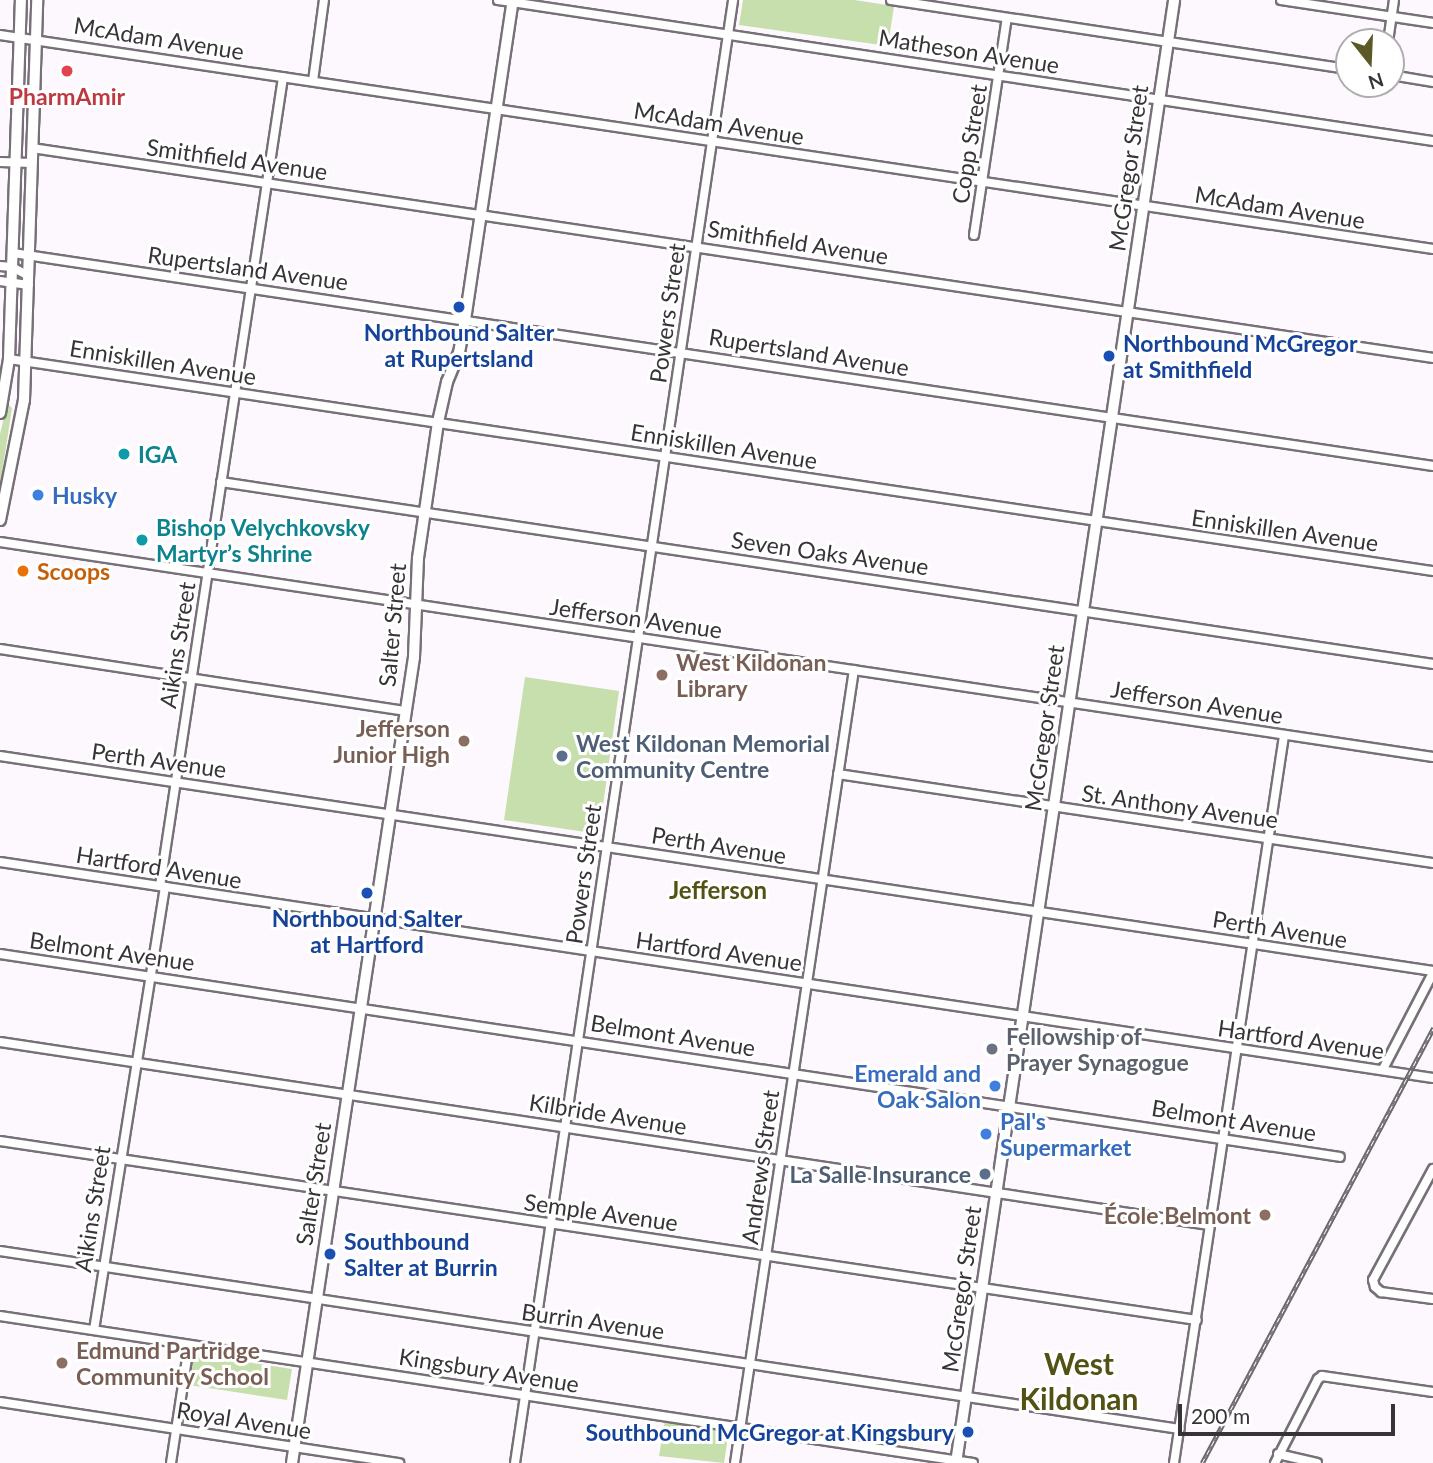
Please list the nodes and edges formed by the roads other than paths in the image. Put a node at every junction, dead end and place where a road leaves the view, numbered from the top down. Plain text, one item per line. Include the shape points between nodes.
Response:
1 (21, 0) edge
2 (37, 0) edge
3 (324, 0) edge
4 (498, 0) edge
5 (733, 0) edge
6 (891, 0) edge
7 (1174, 0) edge
8 (1281, 0) edge
9 (1394, 0) edge
10 (513, 1) edge
11 (1392, 17) junction
12 (1007, 18) junction
13 (1433, 23) edge
14 (1390, 28) edge
15 (728, 34) junction
16 (0, 35) edge
17 (19, 38) junction
18 (36, 39) junction
19 (1167, 42) junction
20 (1335, 67) edge
21 (999, 75) junction
22 (283, 76) junction
23 (1405, 77) edge
24 (313, 81) junction
25 (1433, 82) edge
26 (1159, 99) junction
27 (496, 108) junction
28 (712, 141) junction
29 (1433, 141) edge
30 (32, 148) junction
31 (0, 162) edge
32 (32, 163) junction
33 (15, 164) junction
34 (982, 181) junction
35 (267, 183) junction
36 (1143, 206) junction
37 (481, 215) junction
38 (974, 235) dead end
39 (696, 247) junction
40 (1433, 249) edge
41 (13, 253) junction
42 (30, 256) junction
43 (0, 265) edge
44 (12, 267) junction
45 (6, 281) edge
46 (29, 281) junction
47 (251, 288) junction
48 (1128, 311) junction
49 (465, 320) junction
50 (680, 352) junction
51 (1433, 358) edge
52 (9, 359) junction
53 (26, 361) junction
54 (4, 375) edge
55 (234, 392) junction
56 (2, 401) junction
57 (0, 413) edge
58 (1113, 417) junction
59 (20, 418) junction
60 (438, 422) junction
61 (665, 456) junction
62 (1433, 466) edge
63 (220, 482) junction
64 (425, 512) junction
65 (0, 520) edge
66 (1096, 521) junction
67 (0, 542) edge
68 (652, 546) junction
69 (1433, 571) edge
70 (207, 573) junction
71 (418, 606) junction
72 (1083, 610) junction
73 (638, 637) junction
74 (0, 649) edge
75 (1433, 664) edge
76 (854, 670) junction
77 (191, 678) junction
78 (1069, 702) junction
79 (406, 711) junction
80 (1284, 736) junction
81 (0, 756) edge
82 (1433, 757) edge
83 (838, 774) junction
84 (176, 782) junction
85 (1054, 807) junction
86 (390, 814) junction
87 (1269, 839) junction
88 (607, 847) junction
89 (0, 862) edge
90 (1433, 863) edge
91 (822, 880) junction
92 (162, 887) junction
93 (1038, 912) junction
94 (374, 919) junction
95 (1253, 944) junction
96 (591, 952) junction
97 (0, 954) edge
98 (1433, 972) edge
99 (150, 976) junction
100 (806, 983) junction
101 (361, 1009) junction
102 (1023, 1016) junction
103 (578, 1040) junction
104 (0, 1042) edge
105 (1236, 1049) junction
106 (135, 1063) junction
107 (1383, 1069) junction
108 (793, 1073) junction
109 (1433, 1078) edge
110 (348, 1094) junction
111 (1010, 1106) junction
112 (565, 1127) junction
113 (1223, 1137) junction
114 (0, 1141) edge
115 (1340, 1157) dead end
116 (780, 1159) junction
117 (119, 1160) junction
118 (1433, 1170) edge
119 (333, 1191) junction
120 (996, 1192) junction
121 (550, 1224) junction
122 (1209, 1225) junction
123 (0, 1251) edge
124 (766, 1256) junction
125 (103, 1267) junction
126 (982, 1289) junction
127 (317, 1299) junction
128 (1433, 1299) edge
129 (0, 1316) edge
130 (1197, 1320) junction
131 (94, 1330) junction
132 (534, 1332) junction
133 (189, 1345) junction
134 (307, 1362) junction
135 (751, 1364) junction
136 (1433, 1392) edge
137 (525, 1395) junction
138 (966, 1397) junction
139 (0, 1402) edge
140 (741, 1428) junction
141 (176, 1429) junction
142 (1180, 1429) junction
143 (294, 1448) junction
144 (1278, 1454) junction
145 (956, 1462) edge
146 (171, 1463) edge
147 (292, 1463) edge
148 (399, 1463) edge
149 (515, 1463) edge
150 (735, 1463) edge
151 (973, 1463) edge
152 (1174, 1463) edge
153 (1275, 1463) edge
154 (1317, 1463) edge

1 - 17 main road
2 - 18 main road
3 - 24 street
4 - 10 street, Matheson Avenue
5 - 15 street, Powers Street
6 - 12 street
7 - 19 main road, McGregor Street
8 - 11 street
9 - 11 street
10 - 15 street, Matheson Avenue
10 - 27 main road, Salter Street
11 - 13 street
11 - 14 street
12 - 19 street
12 - 21 street, Copp Street
15 - 21 street, Matheson Avenue
15 - 28 street, Powers Street
16 - 17 street, McAdam Avenue
17 - 18 street, McAdam Avenue
17 - 33 main road
18 - 22 street, McAdam Avenue
18 - 30 main road
19 - 20 street
19 - 26 main road, McGregor Street
21 - 26 street, Matheson Avenue
21 - 34 street, Copp Street
22 - 24 street, McAdam Avenue
22 - 35 street, Aikins Street
23 - 25 street
24 - 27 street, McAdam Avenue
26 - 29 street, Matheson Avenue
26 - 36 main road, McGregor Street
27 - 28 street, McAdam Avenue
27 - 37 main road, Salter Street
28 - 34 street, McAdam Avenue
28 - 39 street, Powers Street
30 - 32 main road
30 - 35 street, Smithfield Avenue
31 - 33 street
32 - 33 street
32 - 42 main road
33 - 41 main road
34 - 36 street, McAdam Avenue
34 - 38 street, Copp Street
35 - 37 street, Smithfield Avenue
35 - 47 street, Aikins Street
36 - 40 street, McAdam Avenue
36 - 48 main road, McGregor Street
37 - 39 street, Smithfield Avenue
37 - 49 main road, Salter Street
39 - 48 street, Smithfield Avenue
39 - 50 street, Powers Street
41 - 42 street, Rupertsland Avenue
41 - 44 main road
42 - 46 main road
42 - 47 street, Rupertsland Avenue
43 - 44 street
44 - 45 main road
44 - 46 street
45 - 46 street
45 - 52 main road
46 - 53 main road
47 - 49 street, Rupertsland Avenue
47 - 55 street, Aikins Street
48 - 51 street, Smithfield Avenue
48 - 58 main road, McGregor Street
49 - 50 street, Rupertsland Avenue
49 - 60 main road, Salter Street
50 - 58 street, Rupertsland Avenue
50 - 61 street, Powers Street
52 - 53 street, Enniskillen Avenue
52 - 54 main road
53 - 55 street, Enniskillen Avenue
53 - 59 main road
54 - 56 main road
55 - 60 street, Enniskillen Avenue
55 - 63 street, Aikins Street
56 - 57 main road
56 - 59 main road via 12,402
58 - 62 street, Rupertsland Avenue
58 - 66 main road, McGregor Street
59 - 65 main road
60 - 61 street, Enniskillen Avenue
60 - 64 main road, Salter Street
61 - 66 street, Enniskillen Avenue
61 - 68 street, Powers Street
63 - 64 street, Seven Oaks Avenue
63 - 70 street, Aikins Street
64 - 68 street, Seven Oaks Avenue
64 - 71 main road, Salter Street via 418,558
66 - 69 street, Enniskillen Avenue
66 - 72 main road, McGregor Street
67 - 70 street, Jefferson Avenue
68 - 72 street, Seven Oaks Avenue
68 - 73 street, Powers Street
70 - 71 street, Jefferson Avenue
70 - 77 street, Aikins Street
71 - 73 street, Jefferson Avenue
71 - 79 main road, Salter Street
72 - 75 street, Seven Oaks Avenue
72 - 78 main road, McGregor Street
73 - 76 street, Jefferson Avenue
73 - 88 street, Powers Street
74 - 77 street
76 - 78 street, Jefferson Avenue
76 - 83 street, Andrews Street
77 - 79 street
77 - 84 street, Aikins Street
78 - 80 street, Jefferson Avenue
78 - 85 main road, McGregor Street
79 - 86 main road, Salter Street
80 - 82 street, Jefferson Avenue
80 - 87 street
81 - 84 street, Perth Avenue
83 - 85 street, St. Anthony Avenue
83 - 91 street, Andrews Street
84 - 86 street, Perth Avenue
84 - 92 street, Aikins Street
85 - 87 street, St. Anthony Avenue
85 - 93 main road, McGregor Street
86 - 88 street, Perth Avenue
86 - 94 main road, Salter Street
87 - 90 street, St. Anthony Avenue
87 - 95 street
88 - 91 street, Perth Avenue
88 - 96 street, Powers Street
89 - 92 street, Hartford Avenue
91 - 93 street, Perth Avenue
91 - 100 street, Andrews Street
92 - 94 street, Hartford Avenue
92 - 99 street, Aikins Street
93 - 95 street, Perth Avenue
93 - 102 main road, McGregor Street
94 - 96 street, Hartford Avenue
94 - 101 main road, Salter Street
95 - 98 street, Perth Avenue
95 - 105 street
96 - 100 street, Hartford Avenue
96 - 103 street, Powers Street
97 - 99 street, Belmont Avenue
98 - 107 street
99 - 101 street, Belmont Avenue
99 - 106 street, Aikins Street
100 - 102 street, Hartford Avenue
100 - 108 street, Andrews Street
101 - 103 street, Belmont Avenue
101 - 110 main road, Salter Street
102 - 105 street, Hartford Avenue
102 - 111 main road, McGregor Street
103 - 108 street, Belmont Avenue
103 - 112 street, Powers Street
104 - 106 street, Kilbride Avenue
105 - 107 street, Hartford Avenue
105 - 113 street
106 - 110 street, Kilbride Avenue
106 - 117 street, Aikins Street
107 - 109 street, Hartford Avenue
108 - 111 street, Belmont Avenue
108 - 116 street, Andrews Street
110 - 112 street, Kilbride Avenue
110 - 119 main road, Salter Street
111 - 113 street, Belmont Avenue
111 - 120 main road, McGregor Street
112 - 116 street, Kilbride Avenue
112 - 121 street, Powers Street
113 - 115 street, Belmont Avenue
113 - 122 street
114 - 117 street, Semple Avenue
116 - 120 street, Kilbride Avenue
116 - 124 street, Andrews Street
117 - 119 street, Semple Avenue
117 - 125 street, Aikins Street
118 - 128 street via 1373,1280 1381,1292
119 - 121 street, Semple Avenue
119 - 127 main road, Salter Street
120 - 122 street, Kilbride Avenue
120 - 126 main road, McGregor Street
121 - 124 street, Semple Avenue
121 - 132 street, Powers Street
122 - 130 street
123 - 125 street, Burrin Avenue
124 - 126 street, Semple Avenue
124 - 135 street, Andrews Street
125 - 127 street, Burrin Avenue
125 - 131 street, Aikins Street
126 - 130 street, Semple Avenue
126 - 138 main road, McGregor Street
127 - 132 street, Burrin Avenue
127 - 134 main road, Salter Street
129 - 131 street, Kingsbury Avenue
130 - 142 street
131 - 133 street, Kingsbury Avenue
132 - 135 street, Burrin Avenue
132 - 137 street, Powers Street
133 - 134 street, Kingsbury Avenue
133 - 141 street
134 - 137 street, Kingsbury Avenue
134 - 143 main road, Salter Street
135 - 138 street, Burrin Avenue
135 - 140 street, Andrews Street
136 - 144 street via 1322,1376
137 - 140 street, Kingsbury Avenue
137 - 149 street, Powers Street
138 - 142 street, Burrin Avenue
138 - 145 main road, McGregor Street
139 - 141 street, Royal Avenue
140 - 145 street, Kingsbury Avenue
140 - 150 street, Andrews Street
141 - 143 street, Royal Avenue
141 - 146 street
142 - 152 street
143 - 147 main road, Salter Street
143 - 148 street, Royal Avenue
144 - 153 street
144 - 154 street
145 - 151 street, Kingsbury Avenue

